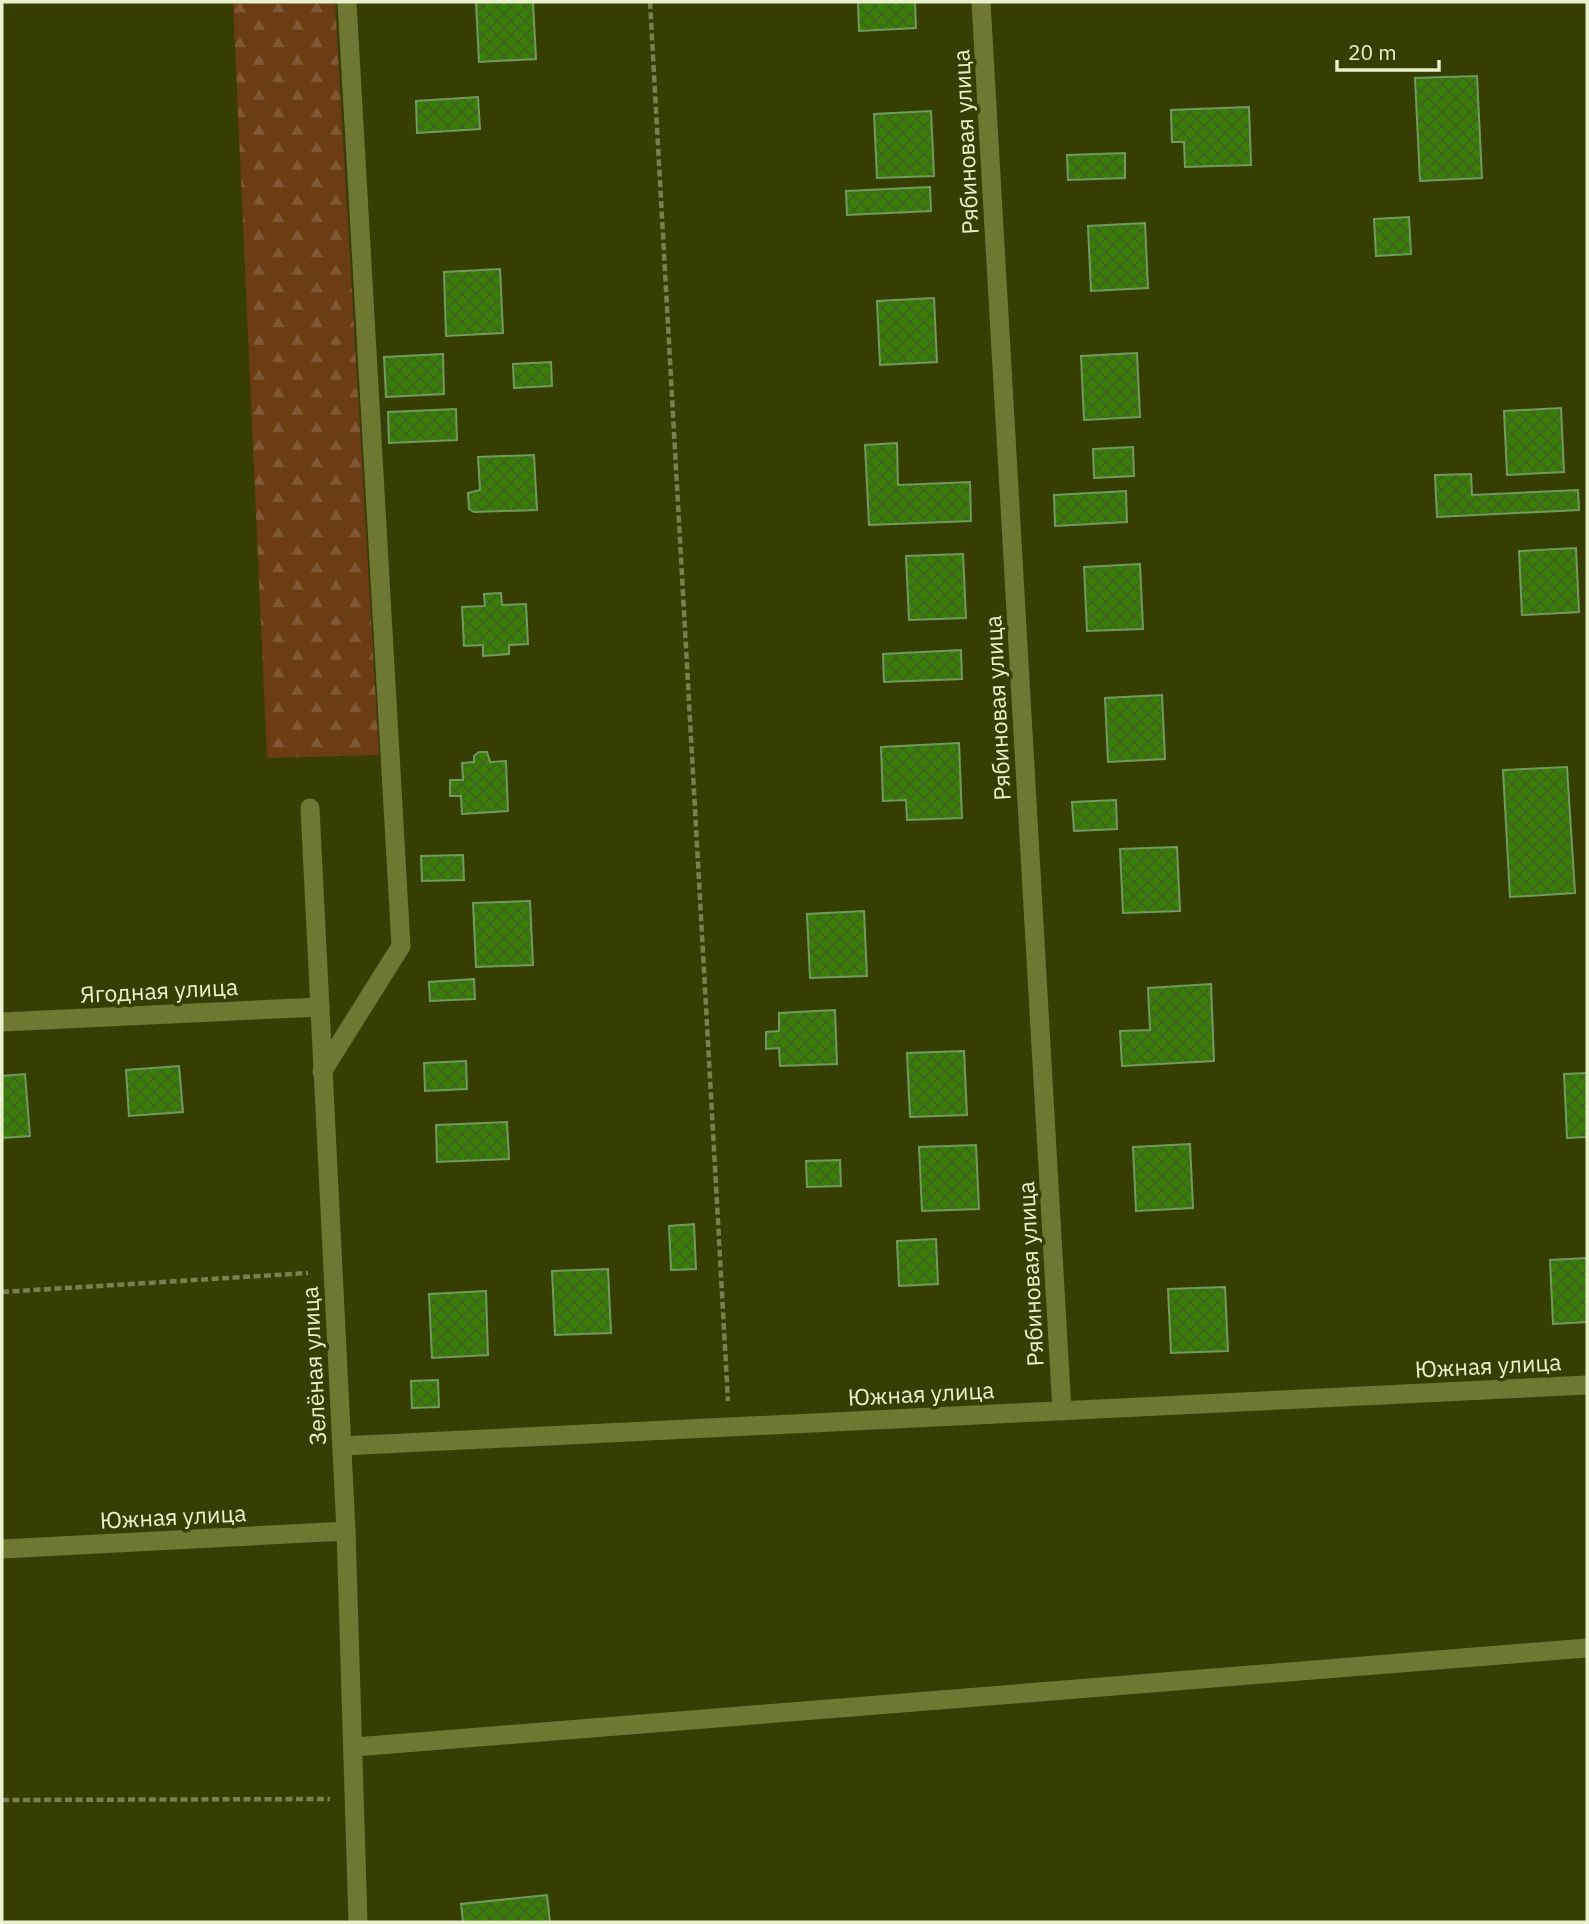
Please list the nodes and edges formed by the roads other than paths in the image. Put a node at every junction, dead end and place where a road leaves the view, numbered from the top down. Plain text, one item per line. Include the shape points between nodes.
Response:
1 (346, 2) edge
2 (981, 2) edge
3 (310, 808) dead end
4 (320, 1007) junction
5 (2, 1022) edge
6 (323, 1072) junction
7 (1587, 1385) edge
8 (1062, 1411) junction
9 (342, 1446) junction
10 (346, 1531) junction
11 (2, 1549) edge
12 (1587, 1648) edge
13 (355, 1747) junction
14 (358, 1922) edge

1 - 6 street via 401,946
2 - 8 street, Рябиновая улица
3 - 4 street, Зелёная улица
4 - 5 street, Ягодная улица
4 - 6 street, Зелёная улица
6 - 9 street, Зелёная улица
7 - 8 street, Южная улица
8 - 9 street, Южная улица
9 - 10 street, Зелёная улица
10 - 11 street, Южная улица
10 - 13 street, Зелёная улица
12 - 13 street
13 - 14 street, Зелёная улица

